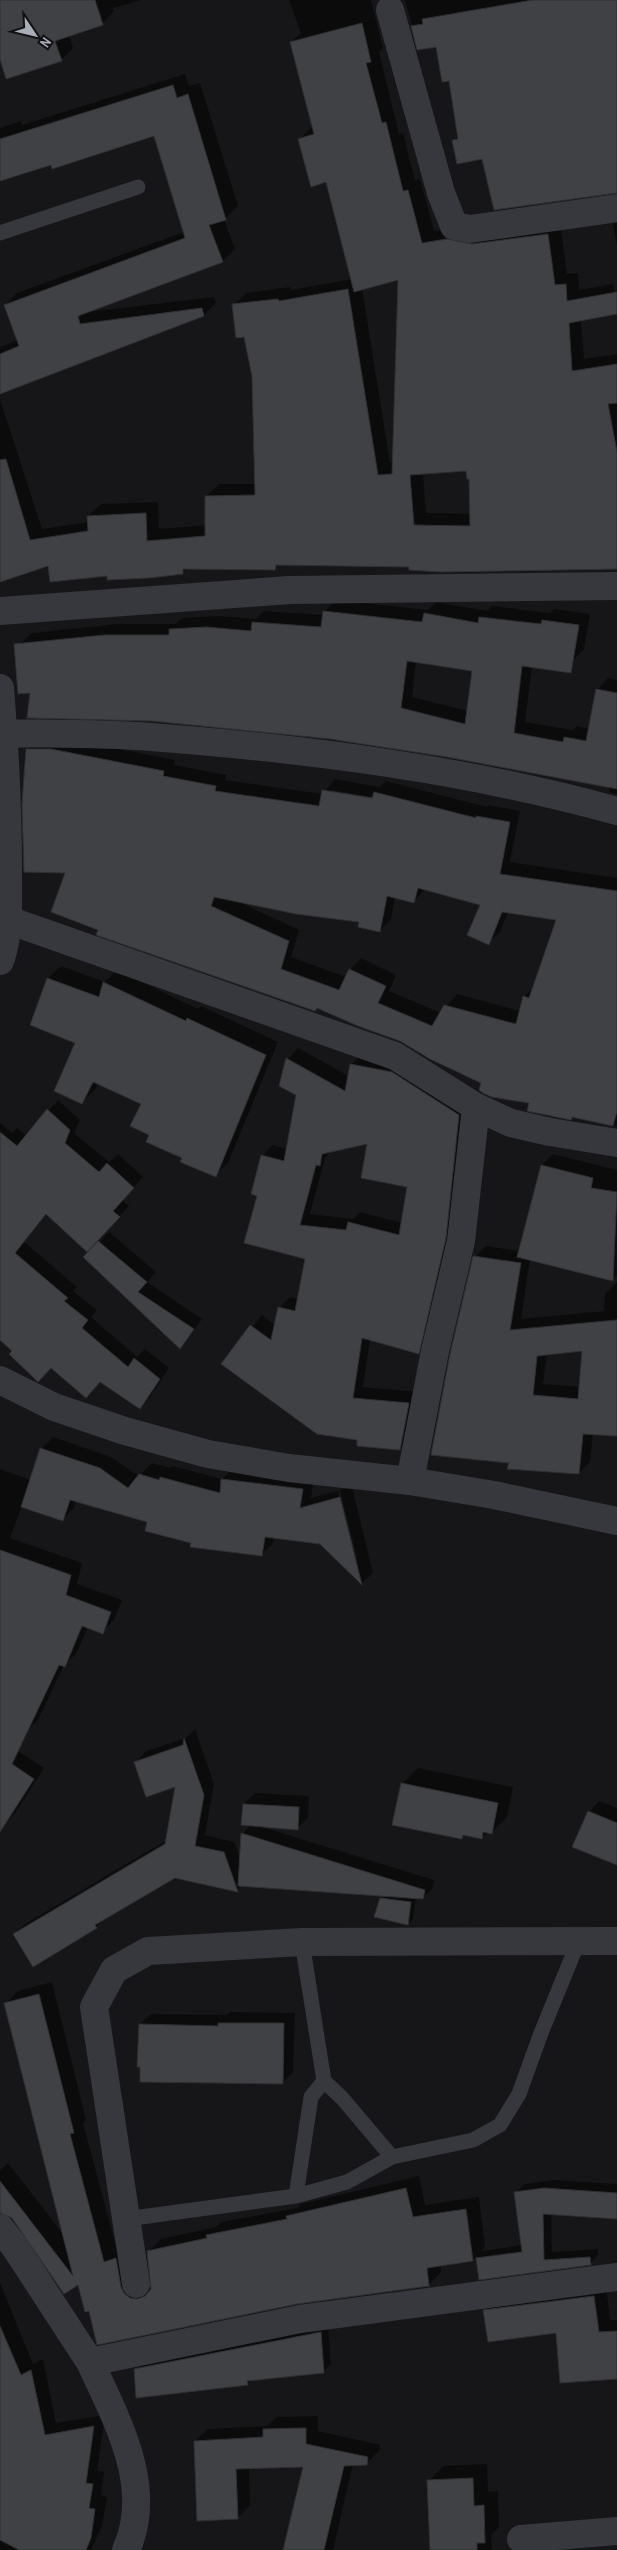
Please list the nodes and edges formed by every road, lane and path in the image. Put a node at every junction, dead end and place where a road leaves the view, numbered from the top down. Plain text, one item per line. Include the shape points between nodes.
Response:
1 (390, 10) dead end
2 (138, 187) dead end
3 (617, 208) edge
4 (0, 233) edge
5 (617, 586) edge
6 (0, 611) edge
7 (0, 688) edge
8 (4, 733) junction
9 (617, 811) edge
10 (4, 839) edge
11 (8, 920) junction
12 (0, 961) edge
13 (476, 1107) junction
14 (617, 1143) edge
15 (2, 1386) edge
16 (410, 1481) junction
17 (617, 1521) edge
18 (579, 1940) junction
19 (617, 1941) edge
20 (302, 1942) junction
21 (324, 2081) junction
22 (392, 2156) junction
23 (296, 2196) junction
24 (126, 2219) junction
25 (0, 2228) edge
26 (617, 2277) edge
27 (136, 2284) dead end
28 (90, 2362) junction
29 (617, 2531) edge
30 (521, 2539) dead end
31 (126, 2550) edge

1 - 3 street via 441,193 454,226 470,230
2 - 4 lane
5 - 6 street via 290,590
7 - 8 street
8 - 9 street via 150,737 358,757 542,791
8 - 10 street
10 - 11 street
11 - 12 street via 5,949
11 - 13 street via 395,1056
13 - 14 street via 511,1123
13 - 16 street via 461,1241 435,1351
15 - 16 street via 125,1432 208,1454 289,1468
16 - 17 street
18 - 19 street
18 - 20 street
18 - 22 lane via 540,2033 520,2094 500,2125 473,2140
20 - 21 lane
20 - 24 street via 148,1950 114,1970 94,2007
21 - 22 lane
21 - 23 lane via 311,2097
22 - 23 lane via 347,2182
23 - 24 lane
24 - 27 street
25 - 28 street
26 - 28 street via 300,2320
28 - 31 street via 128,2448 136,2490 131,2539
29 - 30 street

